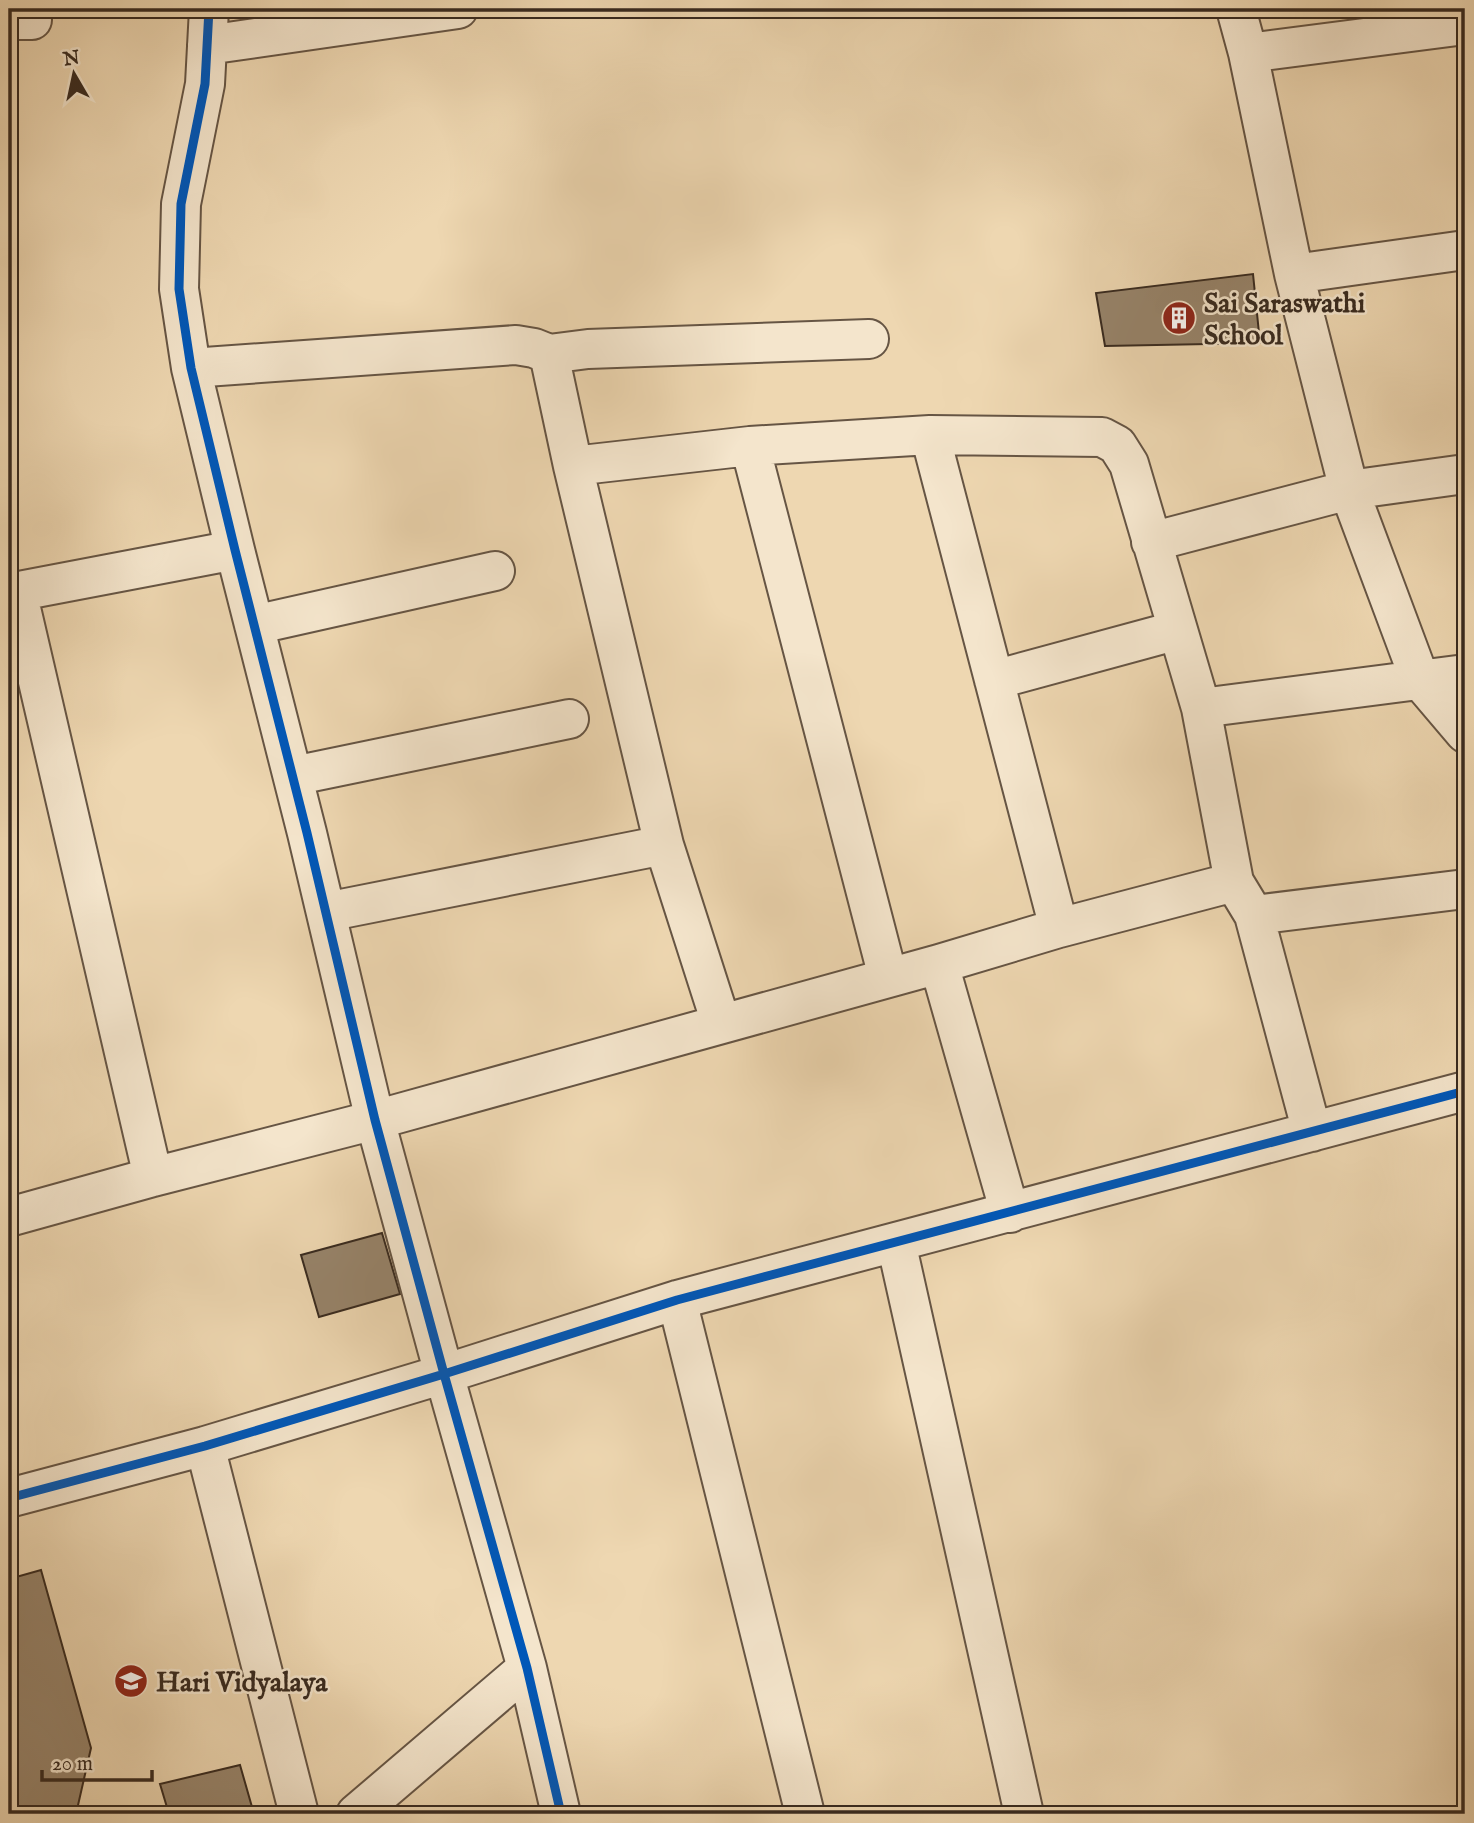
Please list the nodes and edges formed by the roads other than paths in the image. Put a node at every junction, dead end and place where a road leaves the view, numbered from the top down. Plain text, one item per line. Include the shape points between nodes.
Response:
1 (458, 9) edge
2 (1237, 9) edge
3 (1465, 25) edge
4 (208, 27) edge
5 (1248, 53) junction
6 (1465, 250) edge
7 (1294, 274) junction
8 (869, 339) dead end
9 (549, 354) junction
10 (191, 368) junction
11 (930, 435) junction
12 (750, 446) junction
13 (573, 466) junction
14 (1465, 474) edge
15 (1349, 490) junction
16 (1152, 542) junction
17 (235, 550) junction
18 (495, 571) dead end
19 (13, 592) edge
20 (254, 625) junction
21 (1178, 630) junction
22 (1465, 674) edge
23 (994, 680) junction
24 (1420, 680) junction
25 (1201, 708) junction
26 (569, 719) dead end
27 (1465, 733) edge
28 (293, 776) junction
29 (664, 845) junction
30 (1234, 882) junction
31 (1465, 889) edge
32 (326, 912) junction
33 (1254, 915) junction
34 (1059, 928) junction
35 (939, 964) junction
36 (888, 977) junction
37 (721, 1023) junction
38 (1465, 1091) edge
39 (375, 1120) junction
40 (1311, 1132) junction
41 (153, 1177) junction
42 (1010, 1213) junction
43 (9, 1217) edge
44 (896, 1242) junction
45 (677, 1300) junction
46 (444, 1374) junction
47 (205, 1446) junction
48 (9, 1498) edge
49 (527, 1668) junction
50 (299, 1814) edge
51 (356, 1814) edge
52 (561, 1814) edge
53 (805, 1814) edge
54 (1024, 1814) edge

1 - 4 street
2 - 5 street
3 - 5 street
4 - 10 street via 205,84 181,204 179,289
5 - 7 street
6 - 7 street
7 - 15 street
8 - 9 street
9 - 10 street via 516,345
9 - 13 street
10 - 17 street
11 - 12 street
11 - 16 street via 1101,437 1117,445 1129,464
11 - 23 street
12 - 13 street
12 - 36 street
13 - 29 street
14 - 15 street
15 - 16 street
15 - 24 street
16 - 21 street
17 - 19 street
17 - 20 street
18 - 20 street
19 - 41 street
20 - 28 street
21 - 23 street
21 - 25 street
22 - 24 street
23 - 34 street
24 - 25 street
24 - 27 street
25 - 30 street
26 - 28 street
28 - 32 street
29 - 32 street
29 - 37 street
30 - 33 street
30 - 34 street
31 - 33 street
32 - 39 street
33 - 40 street
34 - 35 street
35 - 36 street
35 - 42 street
36 - 37 street
37 - 39 street
38 - 40 street
39 - 41 street
39 - 46 street
40 - 42 street
41 - 43 street
42 - 44 street
44 - 45 street
44 - 54 street
45 - 46 street
45 - 53 street
46 - 47 street
46 - 49 street
47 - 48 street
47 - 50 street
49 - 51 street
49 - 52 street

